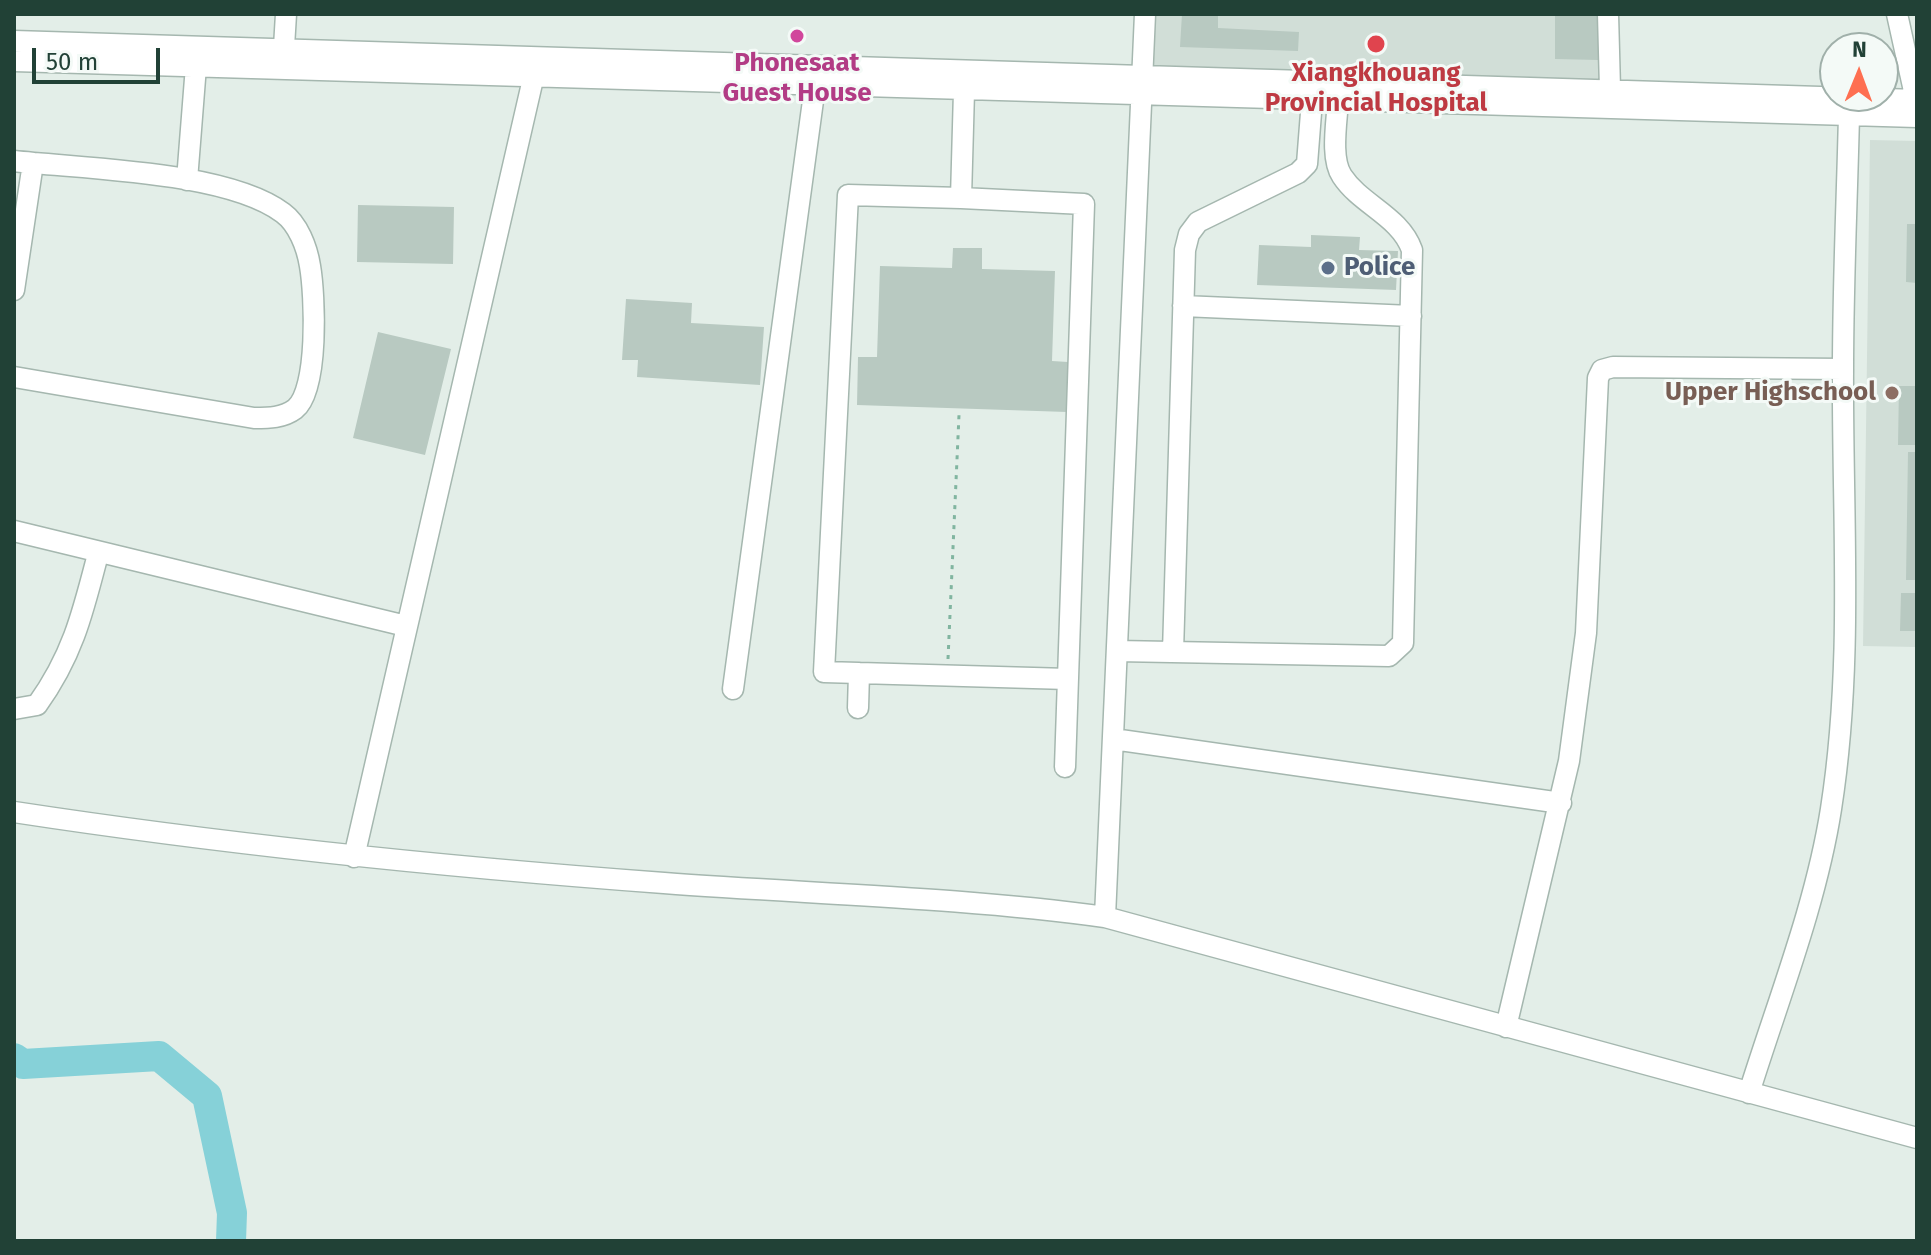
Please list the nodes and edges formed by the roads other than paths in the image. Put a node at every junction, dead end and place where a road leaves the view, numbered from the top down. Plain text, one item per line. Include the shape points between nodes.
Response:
1 (286, 14) edge
2 (1145, 14) edge
3 (1608, 14) edge
4 (1897, 14) edge
5 (14, 41) edge
6 (284, 47) junction
7 (537, 55) junction
8 (14, 61) edge
9 (196, 66) junction
10 (1143, 73) junction
11 (535, 77) junction
12 (815, 86) junction
13 (1610, 89) junction
14 (964, 91) junction
15 (1142, 96) junction
16 (1312, 100) junction
17 (1338, 100) junction
18 (1917, 106) edge
19 (1849, 115) junction
20 (24, 162) edge
21 (187, 180) junction
22 (961, 198) junction
23 (14, 290) edge
24 (1183, 306) junction
25 (1411, 316) junction
26 (1843, 369) junction
27 (14, 377) edge
28 (14, 531) edge
29 (98, 554) junction
30 (406, 626) junction
31 (1117, 651) junction
32 (1173, 652) junction
33 (859, 673) junction
34 (1068, 679) junction
35 (733, 689) dead end
36 (858, 708) dead end
37 (14, 709) edge
38 (1113, 739) junction
39 (1065, 767) dead end
40 (1561, 803) junction
41 (14, 812) edge
42 (354, 857) junction
43 (1105, 917) junction
44 (1506, 1027) junction
45 (1749, 1093) junction
46 (1917, 1138) edge

1 - 6 street
2 - 10 street
3 - 13 street
4 - 18 street
5 - 6 street
6 - 7 street
7 - 10 street
7 - 11 street
8 - 9 street
9 - 11 street
9 - 21 street
10 - 13 street
10 - 15 street
11 - 12 street
11 - 30 street
12 - 14 street
12 - 35 street
13 - 18 street
14 - 15 street
14 - 22 street
15 - 16 street
15 - 31 street
16 - 17 street
16 - 24 street via 1307,164 1198,222 1189,234
17 - 19 street
17 - 25 street via 1337,159 1342,176 1407,236 1412,250
18 - 19 street
19 - 26 street
20 - 21 street
20 - 23 street
21 - 27 street via 255,197 296,226 310,265 314,326 309,385 298,407 280,417 254,418
22 - 33 street via 848,195 824,672
22 - 34 street via 1084,204
24 - 25 street
24 - 32 street
25 - 32 street via 1403,643 1389,656
26 - 40 street via 1602,370 1586,633
26 - 45 street via 1847,662 1831,812
28 - 29 street
29 - 30 street
29 - 37 street via 62,670 37,705
30 - 42 street
31 - 32 street
31 - 38 street
33 - 34 street
33 - 36 street
34 - 39 street
38 - 40 street
38 - 43 street
40 - 44 street
41 - 42 street
42 - 43 street
43 - 44 street
44 - 45 street
45 - 46 street

